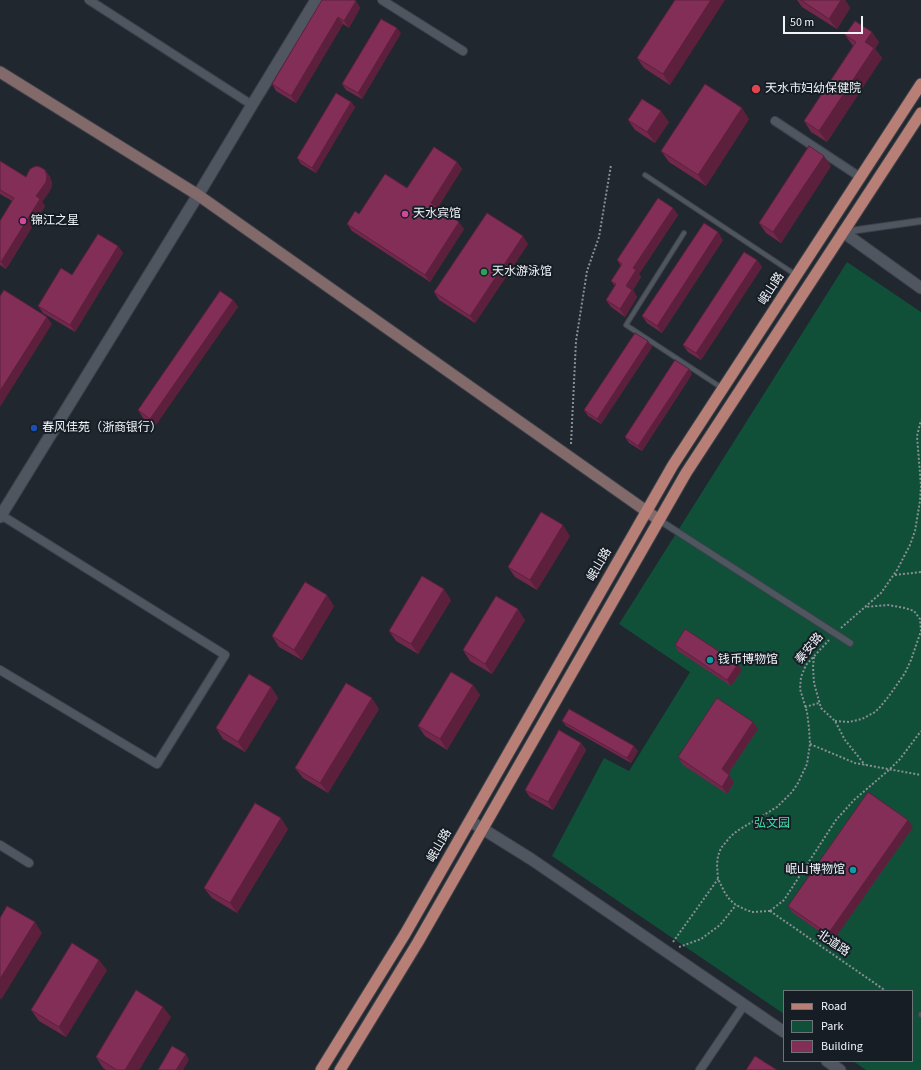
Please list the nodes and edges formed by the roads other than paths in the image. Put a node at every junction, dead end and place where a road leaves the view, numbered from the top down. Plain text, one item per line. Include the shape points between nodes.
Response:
1 (89, 0) edge
2 (316, 0) edge
3 (382, 0) edge
4 (463, 51) dead end
5 (0, 72) edge
6 (921, 84) edge
7 (252, 105) junction
8 (921, 112) edge
9 (775, 121) dead end
10 (645, 175) dead end
11 (860, 178) junction
12 (198, 195) junction
13 (921, 221) edge
14 (843, 232) junction
15 (684, 233) dead end
16 (796, 275) junction
17 (921, 288) edge
18 (723, 388) junction
19 (646, 511) junction
20 (1, 516) edge
21 (659, 520) junction
22 (850, 643) dead end
23 (0, 670) edge
24 (470, 821) junction
25 (483, 828) junction
26 (0, 845) edge
27 (29, 863) dead end
28 (744, 1004) junction
29 (783, 1031) edge
30 (828, 1062) edge
31 (321, 1070) edge
32 (340, 1070) edge
33 (700, 1070) edge
34 (840, 1070) edge

1 - 7 street
2 - 7 street
3 - 4 street
5 - 12 main road
6 - 11 main road, 岷山路
7 - 12 street
8 - 14 main road
9 - 11 street
10 - 16 lane
11 - 16 main road, 岷山路
12 - 19 main road
12 - 20 street
13 - 14 street
14 - 17 street
14 - 21 main road via 686,473
15 - 18 lane via 626,324
16 - 18 main road, 岷山路
18 - 19 main road, 岷山路 via 672,465
19 - 21 main road
19 - 24 main road, 岷山路
20 - 23 street via 225,655 157,764
21 - 22 street
21 - 25 main road
24 - 25 street
24 - 31 main road, 岷山路 via 405,934
25 - 28 street
25 - 32 main road via 418,942
26 - 27 street
28 - 29 street
28 - 33 street
30 - 34 street

